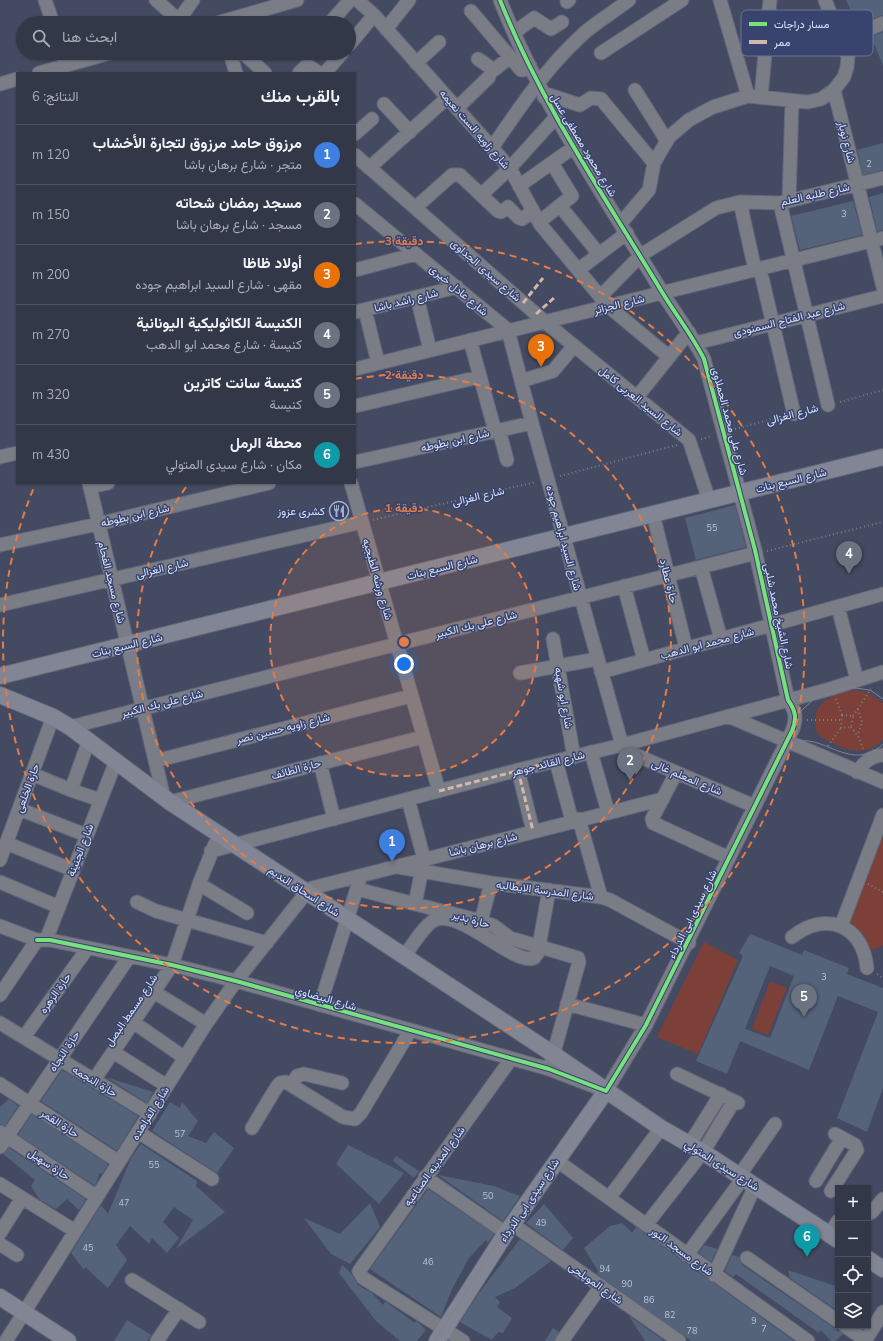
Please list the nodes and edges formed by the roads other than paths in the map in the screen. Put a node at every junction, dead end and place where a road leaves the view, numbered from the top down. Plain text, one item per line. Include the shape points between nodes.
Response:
1 (46, 0) edge
2 (156, 0) edge
3 (193, 0) edge
4 (297, 0) edge
5 (350, 0) edge
6 (357, 0) edge
7 (409, 0) edge
8 (629, 0) edge
9 (682, 0) edge
10 (720, 0) edge
11 (770, 0) edge
12 (825, 0) edge
13 (504, 2) edge
14 (267, 3) edge
15 (768, 10) edge
16 (829, 10) edge
17 (471, 11) dead end
18 (51, 16) edge
19 (174, 16) edge
20 (184, 16) edge
21 (236, 16) edge
22 (336, 16) edge
23 (374, 16) junction
24 (562, 22) dead end
25 (883, 23) edge
26 (873, 27) edge
27 (386, 29) junction
28 (515, 32) junction
29 (356, 37) edge
30 (439, 42) dead end
31 (600, 53) dead end
32 (761, 56) edge
33 (848, 56) edge
34 (510, 57) junction
35 (478, 59) dead end
36 (61, 60) edge
37 (232, 60) edge
38 (251, 60) edge
39 (336, 60) edge
40 (416, 63) junction
41 (530, 66) junction
42 (41, 72) edge
43 (236, 72) edge
44 (264, 72) edge
45 (300, 72) edge
46 (317, 72) edge
47 (326, 72) edge
48 (489, 77) dead end
49 (16, 79) edge
50 (538, 82) junction
51 (0, 84) edge
52 (635, 90) dead end
53 (834, 90) junction
54 (544, 96) junction
55 (754, 97) junction
56 (448, 98) junction
57 (792, 101) junction
58 (384, 104) dead end
59 (456, 108) junction
60 (556, 117) junction
61 (372, 119) dead end
62 (410, 132) junction
63 (356, 133) edge
64 (667, 141) junction
65 (574, 147) junction
66 (492, 148) junction
67 (356, 156) edge
68 (552, 163) junction
69 (654, 163) junction
70 (369, 168) junction
71 (509, 169) junction
72 (883, 178) edge
73 (858, 184) junction
74 (519, 186) junction
75 (481, 195) junction
76 (740, 202) junction
77 (784, 202) junction
78 (560, 206) junction
79 (415, 208) junction
80 (358, 210) edge
81 (536, 217) junction
82 (624, 228) junction
83 (877, 240) edge
84 (416, 254) junction
85 (599, 254) junction
86 (641, 255) junction
87 (794, 260) junction
88 (757, 269) junction
89 (356, 270) edge
90 (578, 270) junction
91 (457, 287) junction
92 (883, 287) edge
93 (663, 293) junction
94 (883, 296) edge
95 (416, 297) junction
96 (604, 302) junction
97 (360, 311) edge
98 (807, 315) junction
99 (545, 322) junction
100 (773, 323) junction
101 (508, 330) junction
102 (692, 337) junction
103 (470, 340) junction
104 (574, 346) junction
105 (430, 350) junction
106 (668, 356) junction
107 (378, 363) junction
108 (356, 369) edge
109 (479, 377) junction
110 (521, 381) junction
111 (637, 397) junction
112 (828, 405) road end
113 (356, 406) edge
114 (794, 414) road end
115 (532, 422) junction
116 (497, 430) junction
117 (16, 453) edge
118 (0, 457) edge
119 (883, 457) edge
120 (507, 460) dead end
121 (356, 462) edge
122 (265, 484) edge
123 (351, 484) edge
124 (89, 485) edge
125 (740, 492) junction
126 (709, 500) junction
127 (653, 514) junction
128 (362, 522) junction
129 (98, 524) junction
130 (563, 536) junction
131 (0, 545) edge
132 (756, 553) junction
133 (701, 567) junction
134 (668, 576) junction
135 (112, 579) junction
136 (379, 582) junction
137 (624, 586) junction
138 (883, 595) edge
139 (580, 597) junction
140 (0, 604) edge
141 (838, 607) junction
142 (771, 625) junction
143 (553, 639) dead end
144 (721, 639) junction
145 (397, 644) junction
146 (127, 645) junction
147 (686, 648) junction
148 (597, 659) junction
149 (644, 660) junction
150 (558, 667) junction
151 (1, 672) edge
152 (601, 672) junction
153 (883, 672) edge
154 (520, 673) dead end
155 (857, 680) junction
156 (0, 695) edge
157 (412, 696) junction
158 (788, 700) junction
159 (142, 707) junction
160 (728, 716) junction
161 (53, 717) junction
162 (70, 727) junction
163 (422, 737) junction
164 (89, 740) junction
165 (786, 741) junction
166 (622, 745) junction
167 (592, 752) junction
168 (883, 755) edge
169 (574, 757) junction
170 (116, 761) junction
171 (155, 761) junction
172 (556, 761) junction
173 (320, 763) junction
174 (883, 763) edge
175 (518, 770) junction
176 (676, 773) junction
177 (860, 773) junction
178 (32, 774) junction
179 (883, 782) edge
180 (71, 790) junction
181 (438, 791) junction
182 (408, 799) junction
183 (662, 799) junction
184 (100, 800) junction
185 (167, 800) junction
186 (754, 806) junction
187 (19, 809) junction
188 (608, 812) junction
189 (883, 815) edge
190 (334, 819) junction
191 (575, 820) junction
192 (534, 831) junction
193 (86, 835) junction
194 (220, 836) junction
195 (6, 843) junction
196 (234, 845) junction
197 (211, 851) junction
198 (729, 858) junction
199 (0, 860) edge
200 (423, 865) junction
201 (73, 870) junction
202 (361, 874) junction
203 (0, 882) edge
204 (491, 883) junction
205 (199, 884) junction
206 (357, 889) junction
207 (549, 890) junction
208 (306, 893) junction
209 (601, 897) junction
210 (137, 902) dead end
211 (415, 904) junction
212 (59, 907) junction
213 (246, 913) dead end
214 (188, 920) junction
215 (348, 920) junction
216 (481, 921) junction
217 (0, 926) edge
218 (841, 926) junction
219 (792, 937) dead end
220 (41, 940) junction
221 (268, 943) junction
222 (689, 943) junction
223 (541, 947) junction
224 (87, 949) junction
225 (404, 956) junction
226 (129, 957) junction
227 (172, 965) junction
228 (868, 968) dead end
229 (236, 981) junction
230 (154, 992) junction
231 (0, 995) edge
232 (567, 1004) junction
233 (320, 1005) junction
234 (133, 1022) junction
235 (0, 1023) edge
236 (206, 1024) junction
237 (646, 1025) junction
238 (410, 1031) junction
239 (24, 1037) junction
240 (113, 1052) junction
241 (185, 1058) junction
242 (59, 1059) junction
243 (511, 1059) junction
244 (551, 1062) junction
245 (676, 1074) dead end
246 (94, 1080) junction
247 (342, 1083) dead end
248 (0, 1084) edge
249 (292, 1085) junction
250 (167, 1086) junction
251 (606, 1091) junction
252 (721, 1094) junction
253 (30, 1103) junction
254 (150, 1114) junction
255 (775, 1124) dead end
256 (252, 1128) dead end
257 (661, 1128) junction
258 (138, 1132) junction
259 (2, 1138) edge
260 (696, 1148) junction
261 (556, 1160) junction
262 (119, 1162) junction
263 (212, 1178) dead end
264 (425, 1178) junction
265 (746, 1180) junction
266 (0, 1184) edge
267 (834, 1194) edge
268 (97, 1197) junction
269 (22, 1198) junction
270 (609, 1198) junction
271 (883, 1200) edge
272 (871, 1212) edge
273 (646, 1225) junction
274 (509, 1228) junction
275 (75, 1231) junction
276 (0, 1232) edge
277 (835, 1232) edge
278 (0, 1244) edge
279 (17, 1255) dead end
280 (687, 1255) junction
281 (747, 1258) dead end
282 (871, 1261) edge
283 (883, 1269) edge
284 (714, 1275) junction
285 (132, 1280) dead end
286 (600, 1286) junction
287 (0, 1297) edge
288 (179, 1309) junction
289 (883, 1312) edge
290 (24, 1313) junction
291 (835, 1319) edge
292 (199, 1322) dead end
293 (848, 1329) edge
294 (441, 1335) edge
295 (6, 1341) edge
296 (68, 1341) edge
297 (157, 1341) edge
298 (463, 1341) edge
299 (562, 1341) edge
300 (678, 1341) edge
301 (808, 1341) edge
302 (865, 1341) edge

1 - 18 street
2 - 19 street
3 - 20 street
4 - 14 street
5 - 22 street
6 - 23 street, شارع زاويه الست نعيمه
7 - 27 street
8 - 50 street via 584,34
9 - 31 street
10 - 55 street
11 - 15 street
12 - 16 street
13 - 28 street, شارع محمود مصطفى عسل
14 - 21 street
17 - 34 street
23 - 27 street, شارع زاويه الست نعيمه
23 - 29 street
24 - 28 street via 551,29 534,18
25 - 26 street
27 - 40 street, شارع زاويه الست نعيمه
28 - 41 street, شارع محمود مصطفى عسل
30 - 40 street
32 - 55 street
33 - 53 street via 844,77
34 - 35 street via 494,70
34 - 41 street via 522,70
36 - 42 street
37 - 43 street
38 - 44 street
39 - 47 street
40 - 56 street, شارع زاويه الست نعيمه
41 - 50 street, شارع محمود مصطفى عسل
45 - 46 street via 307,67 312,67
48 - 59 street
49 - 51 street
50 - 54 street, شارع محمود مصطفى عسل
50 - 66 street
52 - 64 street
53 - 57 street via 821,99 808,102
53 - 73 street, شارع نوبار
54 - 60 street, شارع محمود مصطفى عسل
54 - 69 street via 549,95 580,105 591,98 601,99
55 - 57 street
55 - 64 street via 713,107 689,120
56 - 59 street, شارع زاويه الست نعيمه
56 - 62 street
57 - 77 street
58 - 62 street
59 - 66 street, شارع زاويه الست نعيمه
60 - 65 street, شارع محمود مصطفى عسل
60 - 71 street
61 - 63 street
62 - 70 street
64 - 69 street
65 - 68 street
65 - 82 street, شارع محمود مصطفى عسل
66 - 71 street, شارع زاويه الست نعيمه
67 - 70 street, شارع سيدى الجداوى
68 - 74 street
68 - 78 street via 572,195
69 - 82 street via 649,190
70 - 79 street, شارع سيدى الجداوى
71 - 74 street, شارع زاويه الست نعيمه
71 - 75 street
72 - 73 street, شارع طلبه العلم
73 - 77 street, شارع طلبه العلم
73 - 83 street, شارع نوبار
74 - 81 street, شارع زاويه الست نعيمه
75 - 79 street via 460,175 454,174
75 - 81 street via 498,211 502,212 508,207 520,218
76 - 77 street, شارع طلبه العلم
76 - 86 street, شارع طلبه العلم via 716,208
76 - 88 street
77 - 87 street
78 - 81 street
78 - 85 street
79 - 99 street, شارع سيدى الجداوى
80 - 84 street, شارع عادل خيرى
81 - 90 street, شارع زاويه الست نعيمه
82 - 85 street
82 - 86 street, شارع محمود مصطفى عسل
83 - 87 street, شارع الجزائر
83 - 92 street, شارع نوبار
84 - 89 street
84 - 91 street, شارع عادل خيرى
85 - 90 street
86 - 93 street, شارع محمود مصطفى عسل
86 - 96 street, شارع طلبه العلم
87 - 88 street, شارع الجزائر
87 - 98 street
88 - 93 street, شارع الجزائر
88 - 100 street
90 - 96 street, شارع زاويه الست نعيمه
91 - 95 street, شارع راشد باشا
91 - 101 street, شارع عادل خيرى
93 - 96 street, شارع الجزائر
93 - 102 street, شارع على محمد الحملاوى
94 - 98 street, شارع عبد الفتاح السمنودى
95 - 97 street, شارع راشد باشا
95 - 105 street
96 - 99 street, شارع الجزائر
96 - 106 street, شارع زاويه الست نعيمه
97 - 107 street
98 - 100 street, شارع عبد الفتاح السمنودى
98 - 112 street
99 - 101 street, شارع الجزائر
99 - 104 street, شارع السيد العربى كامل
100 - 102 street, شارع عبد الفتاح السمنودى
100 - 114 street
101 - 103 street, شارع الجزائر
101 - 110 street, شارع السيد ابراهيم جوده
102 - 106 street
102 - 125 street, شارع على محمد الحملاوى via 704,359
103 - 105 street, شارع الجزائر
103 - 109 street
104 - 110 street via 553,371
104 - 111 street, شارع السيد العربى كامل
105 - 107 street, شارع الجزائر
106 - 111 street
107 - 108 street, شارع الجزائر
109 - 113 street
109 - 116 street
110 - 115 street, شارع السيد ابراهيم جوده
111 - 126 street, شارع السيد العربى كامل via 690,442
115 - 116 street, شارع ابن بطوطه
115 - 130 street, شارع السيد ابراهيم جوده
116 - 120 street
116 - 121 street, شارع ابن بطوطه
117 - 118 street
119 - 125 main road, شارع السبع بنات
122 - 129 street, شارع ابن بطوطه
123 - 128 street, شارع ورشه الطبجيه
124 - 129 street, شارع مسجد الفحام
125 - 126 main road, شارع السبع بنات
125 - 132 street, شارع الشيخ محمد شلبى
126 - 127 main road, شارع السبع بنات
127 - 130 main road, شارع السبع بنات
127 - 134 street, حارة عطارد
128 - 135 street, شارع الغزالى
128 - 136 street, شارع ورشه الطبجيه
129 - 131 street, شارع ابن بطوطه
129 - 135 street, شارع مسجد الفحام
130 - 136 main road, شارع السبع بنات
130 - 139 street, شارع السيد ابراهيم جوده
132 - 133 street, شارع على بك الكبير
132 - 142 street, شارع الشيخ محمد شلبى
133 - 134 street, شارع على بك الكبير
133 - 144 street
134 - 137 street, شارع على بك الكبير
134 - 147 street, حارة عطارد
135 - 140 street, شارع الغزالى
135 - 146 street, شارع مسجد الفحام
136 - 145 street, شارع ورشه الطبجيه
136 - 146 main road, شارع السبع بنات
137 - 139 street, شارع على بك الكبير
137 - 149 street
138 - 141 street, شارع محمد ابو الدهب
139 - 145 street, شارع على بك الكبير
139 - 148 street, شارع السيد ابراهيم جوده
141 - 142 street, شارع محمد ابو الدهب
141 - 155 street
142 - 144 street, شارع محمد ابو الدهب
142 - 158 street, شارع الشيخ محمد شلبى
143 - 150 street, شارع ابو شهبه
144 - 147 street, شارع محمد ابو الدهب
145 - 157 street, شارع ورشه الطبجيه
145 - 159 street, شارع على بك الكبير
146 - 151 main road, شارع السبع بنات
146 - 159 street, شارع مسجد الفحام
147 - 149 street, شارع محمد ابو الدهب
148 - 150 street
148 - 152 street, شارع السيد ابراهيم جوده
149 - 152 street, شارع محمد ابو الدهب
150 - 154 street
150 - 169 street, شارع ابو شهبه
152 - 166 street, شارع السيد ابراهيم جوده
153 - 155 street, شارع القائد جوهر
155 - 158 street, شارع القائد جوهر
156 - 161 main road, شارع اسحاق النديم
157 - 163 street, شارع ورشه الطبجيه
157 - 171 street, شارع زاويه حسين نصر
158 - 160 street, شارع القائد جوهر
158 - 165 street, شارع الشيخ محمد شلبى via 794,710 796,721
159 - 162 street, شارع على بك الكبير
159 - 171 street, شارع مسجد الفحام
160 - 165 street
160 - 166 street, شارع القائد جوهر
161 - 162 main road, شارع اسحاق النديم
161 - 178 street, حارة الخلعى
162 - 164 main road, شارع اسحاق النديم
163 - 173 street, حارة الطائف
163 - 181 street, شارع ورشه الطبجيه
164 - 170 main road, شارع اسحاق النديم
164 - 180 street
165 - 177 street
165 - 186 street, شارع سيدى ابى الدرداء
166 - 167 street, شارع القائد جوهر
166 - 176 street, شارع المعلم غالى via 631,753
167 - 169 street, شارع القائد جوهر
167 - 188 street
168 - 177 street via 863,763
169 - 172 street, شارع القائد جوهر
170 - 184 street, شارع الجنينة
170 - 185 main road, شارع اسحاق النديم
171 - 185 street, شارع مسجد الفحام
172 - 175 street, شارع القائد جوهر
172 - 191 street
173 - 185 street, حارة الطائف
173 - 190 street
174 - 177 street
175 - 181 street, شارع القائد جوهر
175 - 192 street
176 - 183 street
176 - 186 street, شارع المعلم غالى
177 - 179 street
178 - 180 street
178 - 187 street, حارة الخلعى
180 - 184 street
181 - 182 street, شارع القائد جوهر
182 - 190 street, شارع القائد جوهر
182 - 200 street
183 - 188 street, شارع برهان باشا
183 - 198 street via 652,818 653,823
184 - 193 street, شارع الجنينة
185 - 194 main road, شارع اسحاق النديم
186 - 198 street, شارع سيدى ابى الدرداء
187 - 193 street
187 - 195 street, حارة الخلعى
188 - 191 street, شارع برهان باشا
189 - 218 street
190 - 196 street, شارع القائد جوهر
191 - 192 street, شارع برهان باشا
191 - 209 street
192 - 200 street, شارع برهان باشا
193 - 201 street, شارع الجنينة
194 - 196 main road, شارع اسحاق النديم
194 - 197 street, شارع مسمط البصل
195 - 199 street, حارة الخلعى
195 - 201 street
196 - 197 street, شارع القائد جوهر
196 - 208 main road, شارع اسحاق النديم
197 - 205 street, شارع مسمط البصل
198 - 222 street, شارع سيدى ابى الدرداء
200 - 202 street, شارع المدرسة الايطاليه via 392,866
200 - 204 street, شارع المدرسة الايطاليه
200 - 211 street
201 - 212 street, شارع الجنينة
202 - 206 street
202 - 208 street via 317,885
203 - 212 street
204 - 207 street, شارع المدرسة الايطاليه
204 - 216 street
205 - 213 street
205 - 214 street, شارع مسمط البصل
206 - 211 street, حارة بدير
206 - 215 street
207 - 209 street, شارع المدرسة الايطاليه
207 - 223 street
208 - 215 main road, شارع اسحاق النديم
208 - 221 street, شارع الفراهده
209 - 222 street, شارع المدرسة الايطاليه
210 - 214 street via 156,911
211 - 216 street, حارة بدير
212 - 220 street, شارع الجنينة
214 - 221 street
214 - 227 street, شارع مسمط البصل
215 - 225 main road, شارع اسحاق النديم
215 - 233 street
216 - 223 street, حارة بدير via 494,926 510,938
217 - 220 street, شارع البيضاوي
218 - 219 street via 815,924 802,928
218 - 228 street via 861,943
220 - 224 street, شارع البيضاوي
220 - 231 street, شارع الجنينة
221 - 229 street, شارع الفراهده
222 - 237 street, شارع سيدى ابى الدرداء
223 - 225 street via 534,958 524,959 479,932 441,918 428,926
223 - 232 street, حارة بدير via 579,960
224 - 226 street, شارع البيضاوي
224 - 239 street, حارة الزهره
225 - 244 main road, شارع اسحاق النديم
226 - 227 street, شارع البيضاوي
226 - 242 street, حارة النجاه
227 - 229 street, شارع البيضاوي
227 - 230 street, شارع مسمط البصل
229 - 233 street, شارع البيضاوي
229 - 236 street, شارع الفراهده
230 - 234 street, شارع مسمط البصل
230 - 236 street
232 - 237 street
232 - 244 street
233 - 238 street, شارع البيضاوي
234 - 240 street, شارع مسمط البصل
234 - 241 street
235 - 239 street, حارة النجمه
236 - 241 street, شارع الفراهده
237 - 251 street, شارع سيدى ابى الدرداء
238 - 243 street, شارع البيضاوي
238 - 249 street via 355,1119 343,1117
239 - 242 street, حارة النجمه
240 - 246 street, شارع مسمط البصل
240 - 250 street
241 - 250 street, شارع الفراهده
242 - 246 street, حارة النجمه
242 - 253 street, حارة النجاه
243 - 244 street, شارع البيضاوي
243 - 264 street, شارع المدينه الصناعيه
244 - 251 main road, شارع اسحاق النديم
245 - 252 street
246 - 254 street, حارة النجمه
247 - 249 street via 304,1074 297,1076
248 - 253 street, حارة القمر
249 - 256 street via 280,1083
250 - 254 street, شارع الفراهده
251 - 257 main road, شارع سيدى المتولي
251 - 261 main road, شارع سيدى ابى الدرداء
252 - 260 street
252 - 260 street via 736,1102
253 - 259 street, حارة النجاه
253 - 262 street, حارة القمر
254 - 258 street, شارع الفراهده
255 - 265 street
257 - 260 main road, شارع سيدى المتولي
257 - 270 street
258 - 262 street, شارع الفراهده
258 - 263 street
259 - 268 street, حارة سهيل
260 - 265 main road, شارع سيدى المتولي
260 - 273 street
261 - 270 street, شارع مسجد النور
261 - 274 main road, شارع سيدى ابى الدرداء
262 - 268 street, شارع الفراهده
264 - 274 street, شارع المويلحى
264 - 294 street, شارع المدينه الصناعيه via 360,1269 360,1274
265 - 277 main road, شارع سيدى المتولي
265 - 280 street
265 - 284 street
266 - 269 street
267 - 267 street via 812,1179 839,1136 855,1145 857,1150
268 - 275 street, شارع الفراهده
269 - 275 street
269 - 276 street
270 - 273 street, شارع مسجد النور
271 - 272 street
273 - 280 street, شارع مسجد النور
274 - 286 street, شارع المويلحى
274 - 294 main road, شارع سيدى ابى الدرداء
275 - 290 street, شارع الفراهده
278 - 279 street
280 - 284 street, شارع مسجد النور
281 - 291 street
282 - 283 main road
284 - 301 street, شارع مسجد النور
285 - 288 street
286 - 299 street
286 - 300 street, شارع المويلحى
287 - 290 main road
288 - 292 street
288 - 297 street
289 - 302 street
290 - 295 street, شارع الفراهده
290 - 296 main road
293 - 302 street
294 - 298 street

